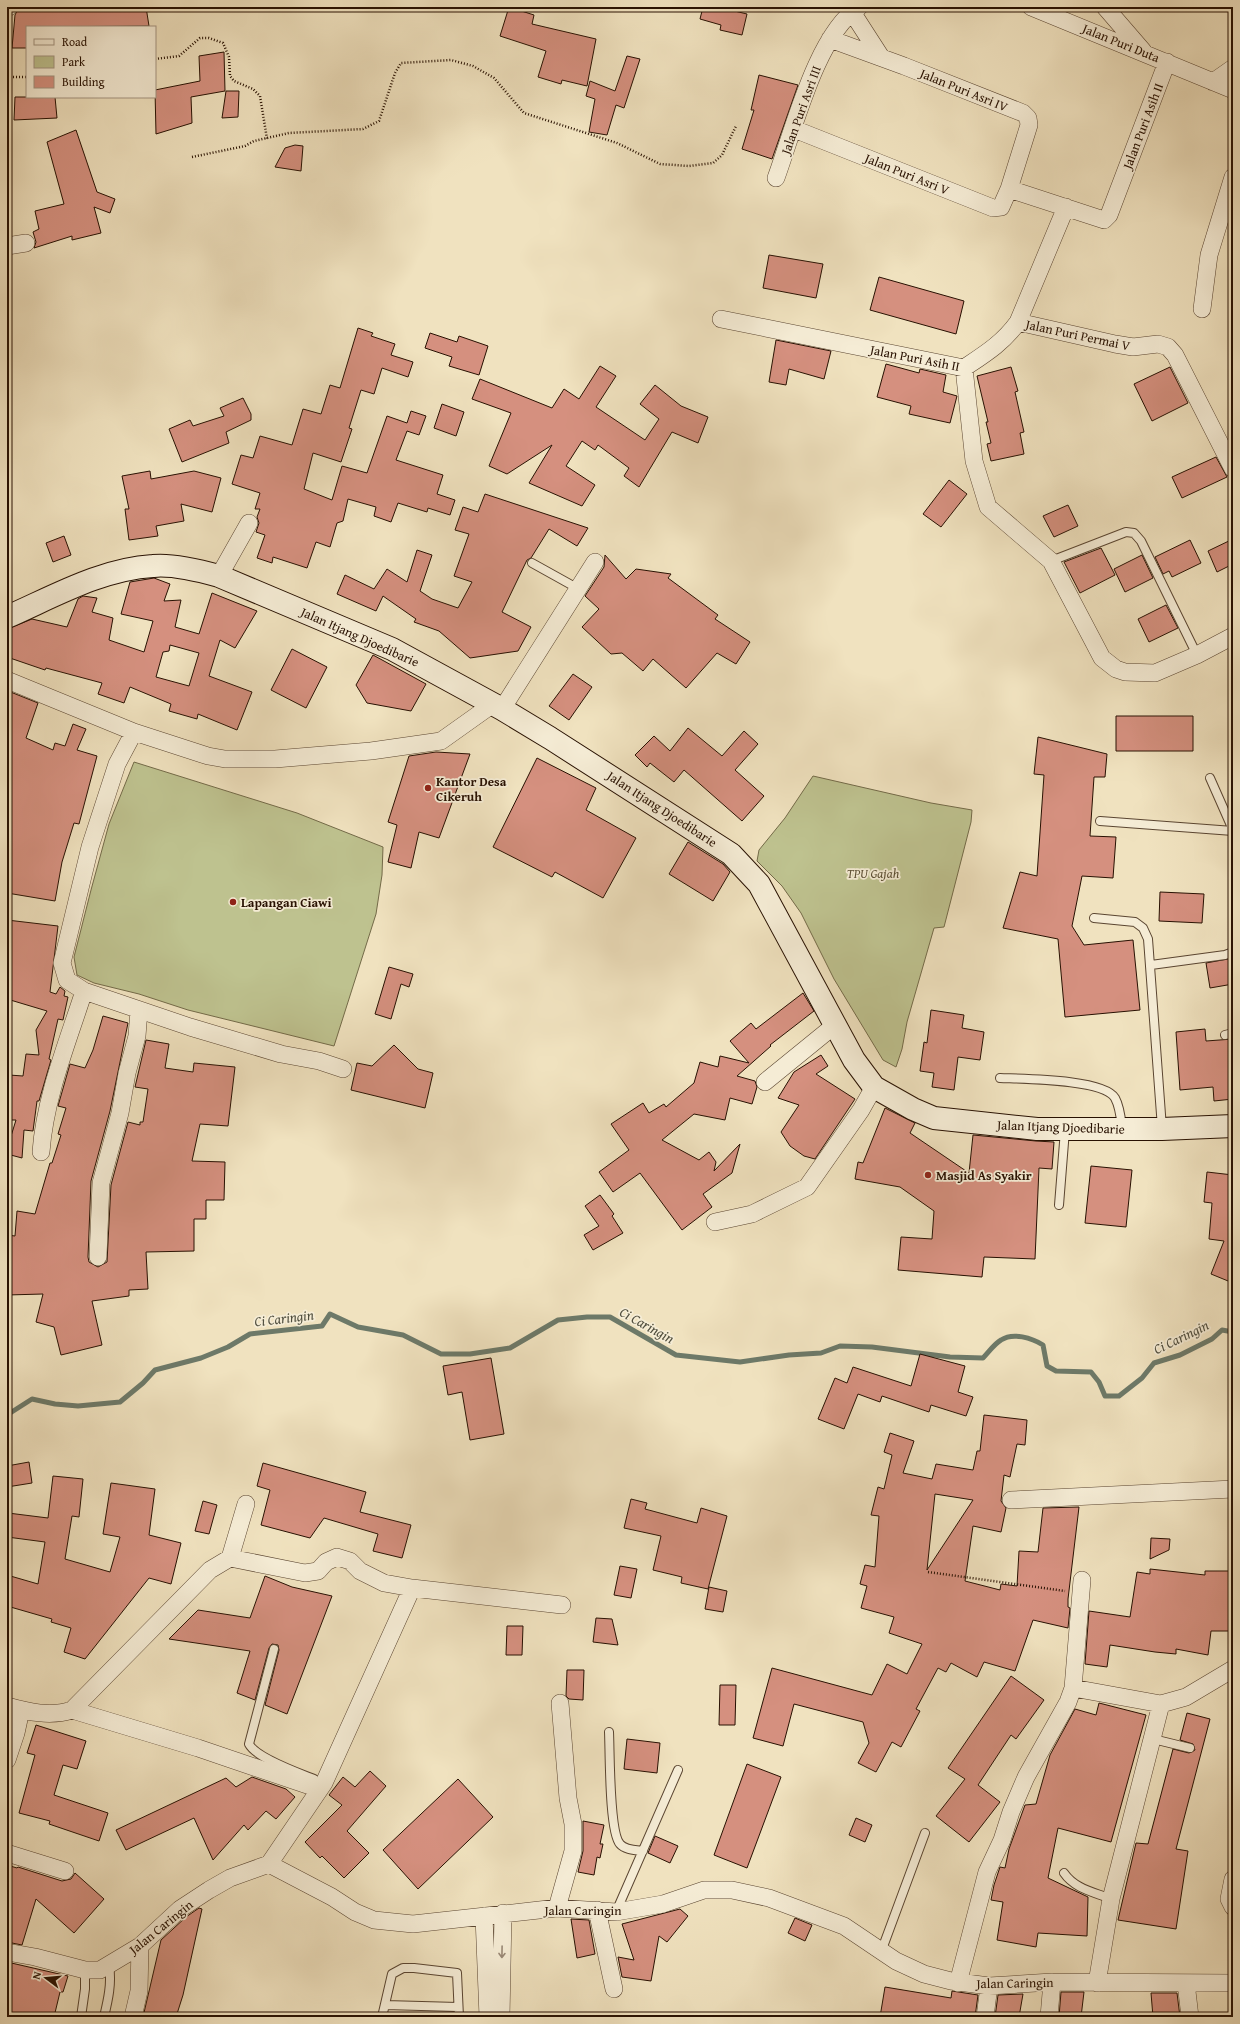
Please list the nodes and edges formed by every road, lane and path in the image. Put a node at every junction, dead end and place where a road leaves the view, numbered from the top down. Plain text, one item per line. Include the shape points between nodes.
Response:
1 (1031, 7) edge
2 (1105, 7) edge
3 (856, 9) edge
4 (830, 39) junction
5 (1144, 52) junction
6 (881, 57) junction
7 (156, 59) edge
8 (1167, 62) junction
9 (1233, 68) edge
10 (7, 77) edge
11 (26, 77) edge
12 (1213, 82) junction
13 (1233, 90) edge
14 (736, 126) dead end
15 (794, 129) junction
16 (267, 139) junction
17 (192, 157) dead end
18 (1233, 177) edge
19 (776, 178) dead end
20 (1009, 189) junction
21 (1066, 207) junction
22 (26, 243) dead end
23 (7, 246) edge
24 (1202, 309) dead end
25 (721, 319) dead end
26 (1018, 322) junction
27 (964, 368) junction
28 (1233, 469) edge
29 (249, 523) dead end
30 (1052, 561) junction
31 (595, 562) dead end
32 (532, 563) dead end
33 (219, 576) junction
34 (576, 588) junction
35 (7, 617) edge
36 (1233, 636) edge
37 (1198, 654) junction
38 (7, 680) edge
39 (497, 706) junction
40 (134, 732) junction
41 (1210, 778) dead end
42 (1100, 821) dead end
43 (1233, 831) edge
44 (1094, 918) dead end
45 (1233, 952) edge
46 (1151, 965) junction
47 (84, 991) junction
48 (139, 1010) junction
49 (835, 1025) junction
50 (343, 1069) dead end
51 (1000, 1078) dead end
52 (765, 1082) dead end
53 (874, 1087) junction
54 (1233, 1126) edge
55 (1065, 1129) junction
56 (1123, 1129) junction
57 (1162, 1129) junction
58 (41, 1152) dead end
59 (1059, 1205) dead end
60 (715, 1222) dead end
61 (98, 1257) dead end
62 (1233, 1489) edge
63 (1011, 1500) dead end
64 (246, 1504) dead end
65 (230, 1558) junction
66 (928, 1572) dead end
67 (1082, 1586) joint
68 (412, 1588) junction
69 (562, 1605) dead end
70 (274, 1649) dead end
71 (1233, 1669) edge
72 (1073, 1688) junction
73 (560, 1702) dead end
74 (1162, 1704) junction
75 (14, 1708) edge
76 (72, 1710) junction
77 (609, 1732) dead end
78 (1153, 1739) junction
79 (1190, 1748) dead end
80 (7, 1760) edge
81 (678, 1770) dead end
82 (321, 1786) junction
83 (925, 1833) dead end
84 (643, 1851) junction
85 (7, 1853) edge
86 (269, 1864) junction
87 (65, 1871) dead end
88 (1064, 1873) dead end
89 (1233, 1879) edge
90 (1111, 1899) junction
91 (1233, 1907) edge
92 (558, 1908) junction
93 (597, 1910) junction
94 (616, 1912) junction
95 (503, 1913) junction
96 (484, 1916) junction
97 (140, 1946) junction
98 (7, 1952) edge
99 (881, 1952) junction
100 (109, 1966) junction
101 (85, 1970) junction
102 (1052, 1982) junction
103 (958, 1983) junction
104 (1097, 1983) junction
105 (1186, 1983) junction
106 (1233, 1983) edge
107 (989, 1986) junction
108 (614, 1989) dead end
109 (384, 2005) junction
110 (458, 2007) junction
111 (81, 2017) edge
112 (104, 2017) edge
113 (133, 2017) edge
114 (382, 2017) edge
115 (459, 2017) edge
116 (488, 2017) edge
117 (501, 2017) edge
118 (985, 2017) edge
119 (1049, 2017) edge
120 (1190, 2017) edge

1 - 5 street, Jalan Puri Duta
2 - 5 street
3 - 4 street, Jalan Puri Asri III
3 - 6 street
4 - 6 street, Jalan Puri Asri IV
4 - 15 street, Jalan Puri Asri III via 808,84
5 - 8 street, Jalan Puri Duta
6 - 20 street, Jalan Puri Asri IV via 1023,113 1028,118 1029,125
7 - 16 path via 180,56 200,38 223,42 229,57 230,76 260,96
8 - 12 street, Jalan Puri Duta
8 - 21 street, Jalan Puri Asih II via 1109,215 1104,220
9 - 12 street
10 - 11 path
12 - 13 street, Jalan Puri Duta
14 - 16 path via 722,155 713,163 689,166 660,164 617,143 524,113 494,78 473,66 451,60 401,63 395,73 379,121 363,129 289,133
15 - 19 street, Jalan Puri Asri III
15 - 20 street, Jalan Puri Asri V via 993,208 1001,206
16 - 17 path
18 - 24 street via 1209,255
20 - 21 street, Jalan Puri Asih II
21 - 26 street, Jalan Puri Asih II
22 - 23 street
25 - 27 street, Jalan Puri Asih II
26 - 27 street, Jalan Puri Asih II via 1008,337
26 - 28 street, Jalan Puri Permai V via 1133,347 1158,344 1168,347 1175,355
27 - 30 street via 974,461 988,507
29 - 33 street
30 - 37 street via 1102,658 1116,669 1134,674 1155,673
30 - 37 lane via 1126,532 1134,533 1141,541
31 - 34 street
32 - 34 lane
33 - 35 main road, Jalan Itjang Djoedibarie via 154,565 126,570 92,580
33 - 39 main road, Jalan Itjang Djoedibarie via 392,649
34 - 39 street
36 - 37 street
38 - 40 street
39 - 40 street via 441,741 371,751 274,759 225,759 208,756
39 - 49 main road, Jalan Itjang Djoedibarie via 731,854 759,884
40 - 47 street via 117,764 90,847 62,963 67,980
41 - 43 lane
42 - 43 lane
44 - 46 lane via 1135,922 1143,928 1148,940
45 - 46 lane
46 - 57 lane
47 - 48 street
47 - 58 street via 46,1113
48 - 50 street via 243,1044 319,1060
48 - 61 street via 137,1036 101,1183
49 - 52 street
49 - 53 main road, Jalan Itjang Djoedibarie via 854,1060
51 - 56 lane via 1098,1087 1116,1098
53 - 55 main road, Jalan Itjang Djoedibarie via 934,1118 994,1126
53 - 60 street via 861,1110 807,1187 752,1214
54 - 57 main road, Jalan Itjang Djoedibarie
55 - 56 main road, Jalan Itjang Djoedibarie
55 - 59 lane
56 - 57 main road, Jalan Itjang Djoedibarie
62 - 63 street
64 - 65 street
65 - 68 street via 305,1573 318,1571 326,1562 337,1557 350,1561 360,1571 384,1583
65 - 76 street via 210,1570
66 - 67 path
67 - 72 street
68 - 69 street
68 - 82 street
70 - 82 lane via 249,1744 256,1752
71 - 74 street via 1186,1697
72 - 74 street
72 - 103 street via 1068,1702 1026,1777 987,1872
73 - 92 street via 574,1851
74 - 78 street
75 - 76 street via 58,1715
75 - 80 street via 16,1733
76 - 82 street
77 - 84 lane via 612,1808 616,1838 621,1846
78 - 79 lane
78 - 90 street
81 - 84 lane
82 - 86 street
83 - 99 lane
84 - 94 lane
85 - 87 street
86 - 96 street, Jalan Caringin via 374,1920 413,1924
86 - 97 street, Jalan Caringin via 230,1878 209,1890 180,1909
88 - 90 lane via 1077,1886
89 - 91 street via 1229,1899
90 - 104 street
92 - 93 street, Jalan Caringin
92 - 95 street, Jalan Caringin
93 - 94 street, Jalan Caringin
93 - 108 street
94 - 99 street, Jalan Caringin via 663,1904 704,1890 732,1890 769,1898 844,1926
95 - 96 street, Jalan Caringin
95 -> 117 street
96 - 116 street
97 - 100 street, Jalan Caringin
97 - 113 street via 139,1991
98 - 101 street, Jalan Caringin
99 - 103 street, Jalan Caringin via 924,1974
100 - 101 street, Jalan Caringin via 100,1970
100 - 112 lane via 108,2000
101 - 111 lane
102 - 104 street, Jalan Caringin
102 - 107 street, Jalan Caringin
102 - 119 street
103 - 107 street, Jalan Caringin
104 - 105 street, Jalan Caringin
105 - 106 street, Jalan Caringin
105 - 120 street
107 - 118 street
109 - 110 lane
109 - 110 lane via 392,1974 403,1968 414,1968 458,1973
109 - 114 lane
110 - 115 lane

